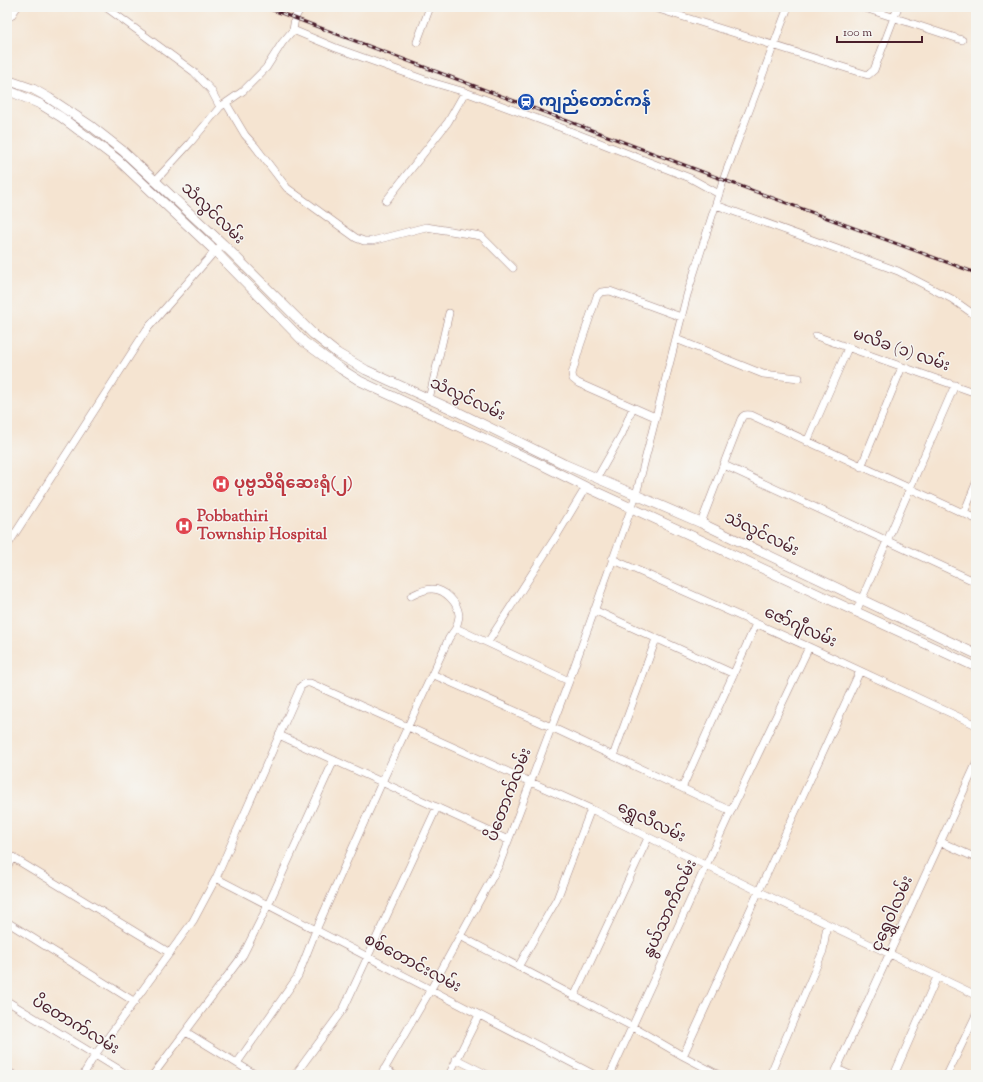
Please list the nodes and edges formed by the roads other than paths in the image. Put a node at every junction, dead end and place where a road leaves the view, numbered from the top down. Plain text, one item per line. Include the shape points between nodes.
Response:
1 (17, 7) edge
2 (301, 7) edge
3 (430, 7) edge
4 (652, 7) edge
5 (678, 7) edge
6 (788, 7) edge
7 (862, 7) edge
8 (898, 7) edge
9 (107, 8) edge
10 (675, 14) junction
11 (7, 17) edge
12 (894, 18) junction
13 (293, 30) junction
14 (962, 40) dead end
15 (417, 42) dead end
16 (773, 44) junction
17 (7, 80) edge
18 (7, 90) edge
19 (465, 92) junction
20 (223, 105) junction
21 (91, 126) junction
22 (85, 134) junction
23 (155, 181) junction
24 (719, 194) junction
25 (386, 201) dead end
26 (716, 205) junction
27 (222, 244) junction
28 (215, 251) junction
29 (513, 268) dead end
30 (449, 313) dead end
31 (976, 316) edge
32 (681, 317) junction
33 (816, 336) dead end
34 (676, 339) junction
35 (848, 348) junction
36 (902, 367) junction
37 (800, 378) dead end
38 (955, 385) junction
39 (976, 393) edge
40 (429, 399) junction
41 (632, 407) junction
42 (655, 417) junction
43 (806, 442) junction
44 (724, 465) junction
45 (861, 467) junction
46 (597, 478) junction
47 (976, 483) edge
48 (586, 487) junction
49 (910, 489) junction
50 (636, 495) junction
51 (631, 508) junction
52 (964, 513) junction
53 (976, 519) edge
54 (701, 523) junction
55 (887, 541) junction
56 (7, 546) edge
57 (612, 559) junction
58 (976, 582) edge
59 (411, 596) dead end
60 (862, 600) junction
61 (594, 610) junction
62 (856, 612) junction
63 (756, 624) junction
64 (456, 628) junction
65 (656, 639) junction
66 (488, 642) junction
67 (809, 647) junction
68 (976, 654) edge
69 (976, 667) edge
70 (860, 671) junction
71 (432, 674) junction
72 (734, 674) junction
73 (569, 681) junction
74 (976, 725) edge
75 (406, 726) junction
76 (551, 727) junction
77 (279, 735) junction
78 (613, 756) junction
79 (334, 760) junction
80 (976, 764) edge
81 (530, 781) junction
82 (382, 782) junction
83 (682, 788) junction
84 (437, 807) junction
85 (591, 809) junction
86 (731, 811) junction
87 (648, 838) junction
88 (508, 840) junction
89 (941, 842) junction
90 (10, 856) edge
91 (976, 858) edge
92 (707, 866) junction
93 (7, 867) edge
94 (216, 878) junction
95 (758, 891) junction
96 (268, 905) junction
97 (7, 922) edge
98 (827, 924) junction
99 (316, 930) junction
100 (460, 936) junction
101 (170, 953) junction
102 (890, 954) junction
103 (368, 957) junction
104 (518, 967) junction
105 (938, 977) junction
106 (431, 990) junction
107 (976, 995) edge
108 (574, 997) junction
109 (7, 1001) edge
110 (135, 1002) junction
111 (479, 1015) junction
112 (976, 1015) edge
113 (632, 1027) junction
114 (186, 1032) junction
115 (94, 1055) junction
116 (683, 1056) junction
117 (456, 1060) junction
118 (237, 1063) junction
119 (7, 1071) edge
120 (382, 1072) edge
121 (836, 1072) edge
122 (14, 1075) edge
123 (83, 1075) edge
124 (128, 1075) edge
125 (153, 1075) edge
126 (256, 1075) edge
127 (295, 1075) edge
128 (394, 1075) edge
129 (449, 1075) edge
130 (488, 1075) edge
131 (594, 1075) edge
132 (610, 1075) edge
133 (720, 1075) edge
134 (770, 1075) edge
135 (850, 1075) edge
136 (894, 1075) edge
137 (947, 1075) edge

1 - 11 street via 12,16
2 - 13 street via 295,18
3 - 15 street
4 - 10 street
5 - 10 street
6 - 16 street, ပိတောက်လမ်း
7 - 12 street
8 - 12 street
9 - 20 street via 194,72
10 - 16 street
12 - 14 street
12 - 16 street via 874,70 868,75
13 - 19 street via 344,51
13 - 20 street via 266,68 243,91
16 - 24 street, ပိတောက်လမ်း
17 - 21 main road, သံလွင်လမ်း via 41,93
18 - 22 main road, သံလွင်လမ်း via 45,107
19 - 24 street via 680,174
19 - 25 street via 448,122
20 - 23 street
20 - 29 street via 287,188 356,238 372,241 426,227 481,236
21 - 22 main road
21 - 23 main road, သံလွင်လမ်း via 123,150
22 - 28 main road, သံလွင်လမ်း via 117,159
23 - 27 main road, သံလွင်လမ်း
24 - 26 street, ပိတောက်လမ်း
26 - 31 street via 898,271
26 - 32 street, ပိတောက်လမ်း
27 - 28 street
27 - 40 main road, သံလွင်လမ်း via 313,334 337,353 366,370
28 - 48 main road, သံလွင်လမ်း via 304,342 341,369 360,381
28 - 56 street via 147,330
30 - 40 street
32 - 34 street, ပိတောက်လမ်း
32 - 41 street via 610,291 601,292 597,296 580,346 572,374 573,379
33 - 35 street, မလိခ (၁) လမ်း
34 - 37 street via 763,374
34 - 42 street, ပိတောက်လမ်း
35 - 36 street, မလိခ (၁) လမ်း
35 - 43 street
36 - 38 street, မလိခ (၁) လမ်း
36 - 45 street
38 - 39 street, မလိခ (၁) လမ်း
38 - 49 street
40 - 46 main road, သံလွင်လမ်း
41 - 42 street
41 - 46 street via 622,434
42 - 50 street, ပိတောက်လမ်း
43 - 44 street via 746,414 741,419
43 - 45 street
44 - 54 street
44 - 55 street
45 - 49 street
46 - 50 main road, သံလွင်လမ်း
47 - 52 street
48 - 51 main road, သံလွင်လမ်း
48 - 66 street
49 - 52 street
49 - 55 street
50 - 51 street, ပိတောက်လမ်း
50 - 54 main road, သံလွင်လမ်း
51 - 57 street, ပိတောက်လမ်း
51 - 62 main road, သံလွင်လမ်း
52 - 53 street
54 - 60 main road, သံလွင်လမ်း
55 - 58 street
55 - 60 street
57 - 61 street, ပိတောက်လမ်း
57 - 63 street, ဇော်ဂျီလမ်း
59 - 64 street via 431,588 444,593 457,606 459,614
60 - 62 street
60 - 68 main road, သံလွင်လမ်း
61 - 65 street
61 - 73 street, ပိတောက်လမ်း
62 - 69 main road, သံလွင်လမ်း
63 - 67 street, ဇော်ဂျီလမ်း
63 - 72 street
64 - 66 street
64 - 71 street
65 - 72 street
65 - 78 street
66 - 73 street
67 - 70 street, ဇော်ဂျီလမ်း
67 - 86 street, နွယ်သာကီလမ်း
70 - 74 street, ဇော်ဂျီလမ်း
70 - 95 street
71 - 75 street
71 - 76 street
72 - 83 street
73 - 76 street, ပိတောက်လမ်း
75 - 77 street, ရွှေလီလမ်း via 306,683 301,686
75 - 81 street, ရွှေလီလမ်း
75 - 82 street
76 - 78 street
76 - 81 street, ပိတောက်လမ်း
77 - 79 street
77 - 94 street
78 - 83 street
79 - 82 street
79 - 96 street
80 - 89 street, ငုရွှေဝါလမ်း
81 - 85 street, ရွှေလီလမ်း
81 - 88 street, ပိတောက်လမ်း
82 - 84 street
82 - 99 street
83 - 86 street
84 - 88 street
84 - 103 street
85 - 87 street, ရွှေလီလမ်း
85 - 104 street via 557,899
86 - 92 street, နွယ်သာကီလမ်း
87 - 92 street, ရွှေလီလမ်း
87 - 108 street
88 - 100 street, ပိတောက်လမ်း via 499,865
89 - 91 street
89 - 102 street, ငုရွှေဝါလမ်း
90 - 93 street
90 - 101 street
92 - 95 street, ရွှေလီလမ်း
92 - 113 street, နွယ်သာကီလမ်း
94 - 96 street, စစ်တောင်းလမ်း
94 - 101 street via 193,921
95 - 98 street, ရွှေလီလမ်း
95 - 116 street
96 - 99 street, စစ်တောင်းလမ်း
96 - 114 street via 243,955
97 - 110 street
98 - 102 street, ရွှေလီလမ်း
98 - 134 street via 823,951
99 - 103 street, စစ်တောင်းလမ်း
99 - 118 street via 298,976
100 - 104 street
100 - 106 street, ပိတောက်လမ်း
101 - 110 street
102 - 105 street, ရွှေလီလမ်း
102 - 121 street, ငုရွှေဝါလမ်း
103 - 106 street, စစ်တောင်းလမ်း
103 - 127 street via 344,1008
104 - 108 street
105 - 107 street, ရွှေလီလမ်း
105 - 136 street
106 - 111 street, စစ်တောင်းလမ်း
106 - 120 street, ပိတောက်လမ်း
108 - 113 street
109 - 115 street, ပိတောက်လမ်း
110 - 115 street
111 - 117 street
111 - 131 street, စစ်တောင်းလမ်း
112 - 137 street
113 - 116 street
113 - 132 street, နွယ်သာကီလမ်း
114 - 118 street
114 - 125 street
115 - 123 street
115 - 124 street, ပိတောက်လမ်း
116 - 133 street
117 - 129 street
117 - 130 street
118 - 126 street
119 - 122 street
120 - 128 street
121 - 135 street

